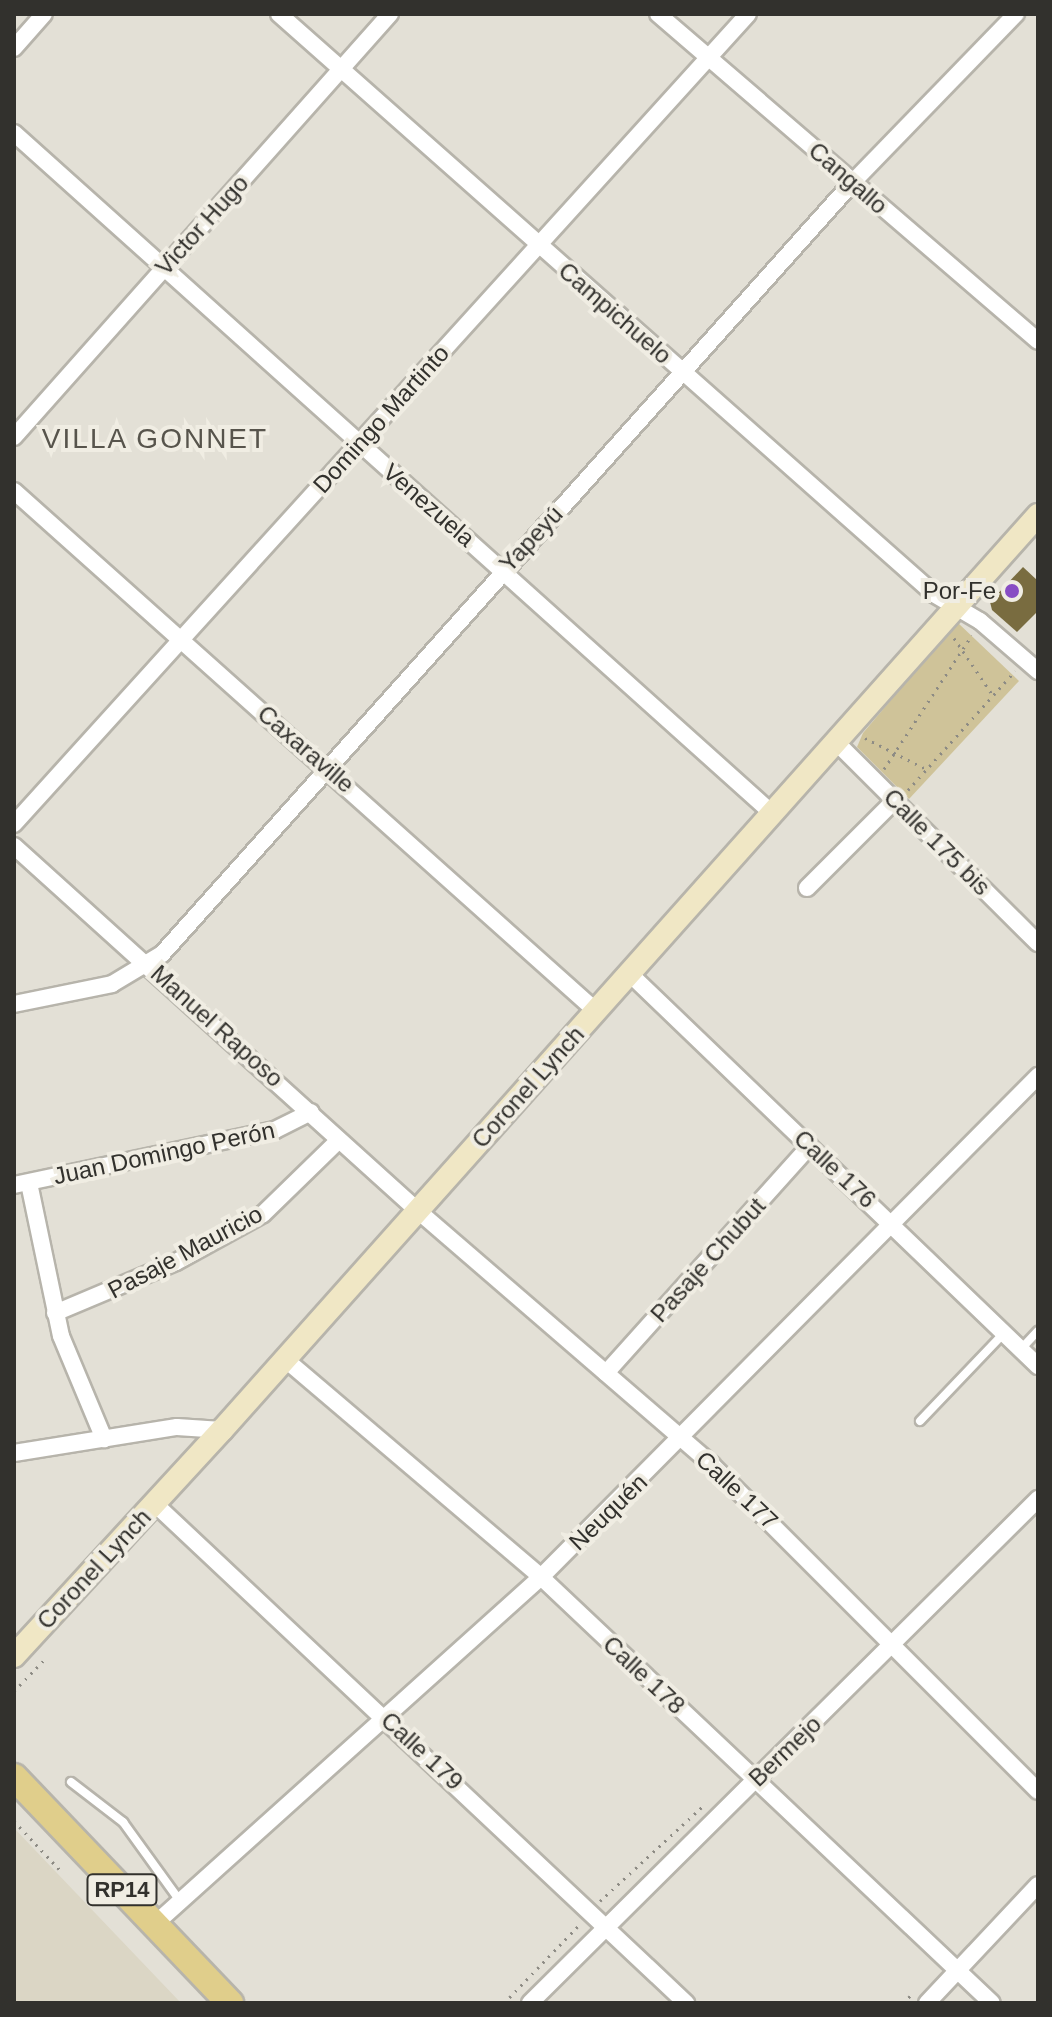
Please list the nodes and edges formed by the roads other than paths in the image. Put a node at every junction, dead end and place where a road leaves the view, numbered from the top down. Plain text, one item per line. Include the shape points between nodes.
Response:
1 (44, 14) edge
2 (279, 14) edge
3 (390, 14) edge
4 (658, 14) edge
5 (748, 14) edge
6 (1016, 14) edge
7 (14, 48) edge
8 (708, 56) junction
9 (340, 69) junction
10 (14, 133) edge
11 (853, 182) junction
12 (537, 246) junction
13 (162, 270) junction
14 (1038, 341) edge
15 (684, 373) junction
16 (14, 437) edge
17 (359, 443) junction
18 (14, 491) edge
19 (1038, 515) edge
20 (503, 569) junction
21 (969, 614) junction
22 (182, 642) junction
23 (1032, 665) edge
24 (850, 735) junction
25 (329, 767) junction
26 (900, 797) junction
27 (772, 813) junction
28 (14, 824) edge
29 (14, 846) edge
30 (807, 888) dead end
31 (1038, 943) edge
32 (150, 964) junction
33 (630, 974) junction
34 (14, 1004) edge
35 (596, 1011) junction
36 (1038, 1076) edge
37 (311, 1112) junction
38 (339, 1140) junction
39 (810, 1146) junction
40 (21, 1184) edge
41 (417, 1210) junction
42 (892, 1221) junction
43 (55, 1313) junction
44 (1038, 1331) edge
45 (1004, 1332) junction
46 (1021, 1349) junction
47 (285, 1359) junction
48 (1038, 1366) edge
49 (606, 1373) junction
50 (920, 1421) dead end
51 (222, 1430) junction
52 (104, 1439) junction
53 (682, 1441) junction
54 (14, 1453) edge
55 (1038, 1499) edge
56 (155, 1504) junction
57 (541, 1577) junction
58 (896, 1645) junction
59 (14, 1656) edge
60 (384, 1716) junction
61 (14, 1777) edge
62 (755, 1780) junction
63 (71, 1782) dead end
64 (1038, 1791) edge
65 (1038, 1885) edge
66 (180, 1901) junction
67 (155, 1924) junction
68 (605, 1926) junction
69 (959, 1970) junction
70 (230, 2003) edge
71 (530, 2003) edge
72 (686, 2003) edge
73 (927, 2003) edge
74 (992, 2003) edge

1 - 7 street
2 - 9 street, Campichuelo
3 - 9 street, Victor Hugo
4 - 8 street, Cangallo
5 - 8 street, Domingo Martinto
6 - 11 street, Yapeyú
8 - 11 street, Cangallo
8 - 12 street, Domingo Martinto
9 - 12 street, Campichuelo
9 - 13 street, Victor Hugo
10 - 13 street, Venezuela
11 - 14 street, Cangallo
11 - 15 street, Yapeyú
12 - 15 street, Campichuelo
12 - 17 street, Domingo Martinto
13 - 16 street, Victor Hugo
13 - 17 street, Venezuela
15 - 20 street, Yapeyú
15 - 21 street, Campichuelo via 934,594
17 - 20 street, Venezuela
17 - 22 street, Domingo Martinto
18 - 22 street, Caxaraville
19 - 21 main road, Coronel Lynch
20 - 25 street, Yapeyú
20 - 27 street, Venezuela
21 - 23 street, Campichuelo
21 - 24 main road, Coronel Lynch
22 - 25 street, Caxaraville
22 - 28 street, Domingo Martinto
24 - 26 street, Calle 175 bis
24 - 27 main road, Coronel Lynch
25 - 32 street, Yapeyú
25 - 35 street, Caxaraville
26 - 30 street
26 - 31 street, Calle 175 bis
27 - 33 main road, Coronel Lynch
29 - 32 street, Manuel Raposo
32 - 34 street, Yapeyú via 112,984
32 - 37 street, Manuel Raposo
33 - 35 main road, Coronel Lynch
33 - 39 street, Calle 176
35 - 41 main road, Coronel Lynch
36 - 42 street, Neuquén
37 - 38 street, Manuel Raposo
37 - 40 street, Juan Domingo Perón via 275,1130
38 - 41 street, Manuel Raposo
38 - 43 street, Pasaje Mauricio via 263,1214 176,1262
39 - 42 street, Calle 176
39 - 49 street, Pasaje Chubut
40 - 43 street
41 - 47 main road, Coronel Lynch
41 - 49 street, Calle 177
42 - 45 street, Calle 176
42 - 53 street, Neuquén
43 - 52 street
44 - 46 lane
45 - 46 street, Calle 176
45 - 50 lane
46 - 48 street, Calle 176
47 - 51 main road, Coronel Lynch
47 - 57 street, Calle 178
49 - 53 street, Calle 177
51 - 52 street via 177,1427
51 - 56 main road, Coronel Lynch
52 - 54 street
53 - 57 street, Neuquén
53 - 58 street, Calle 177
55 - 58 street, Bermejo
56 - 59 main road, Coronel Lynch
56 - 60 street, Calle 179
57 - 60 street, Neuquén
57 - 62 street, Calle 178
58 - 62 street, Bermejo
58 - 64 street, Calle 177
60 - 66 street, Neuquén
60 - 68 street, Calle 179
61 - 67 main road, RP14
62 - 68 street, Bermejo
62 - 69 street, Calle 178
63 - 66 lane via 123,1822
65 - 69 street
66 - 67 street, Neuquén
67 - 70 main road, RP14
68 - 71 street, Bermejo
68 - 72 street, Calle 179
69 - 73 street
69 - 74 street, Calle 178

